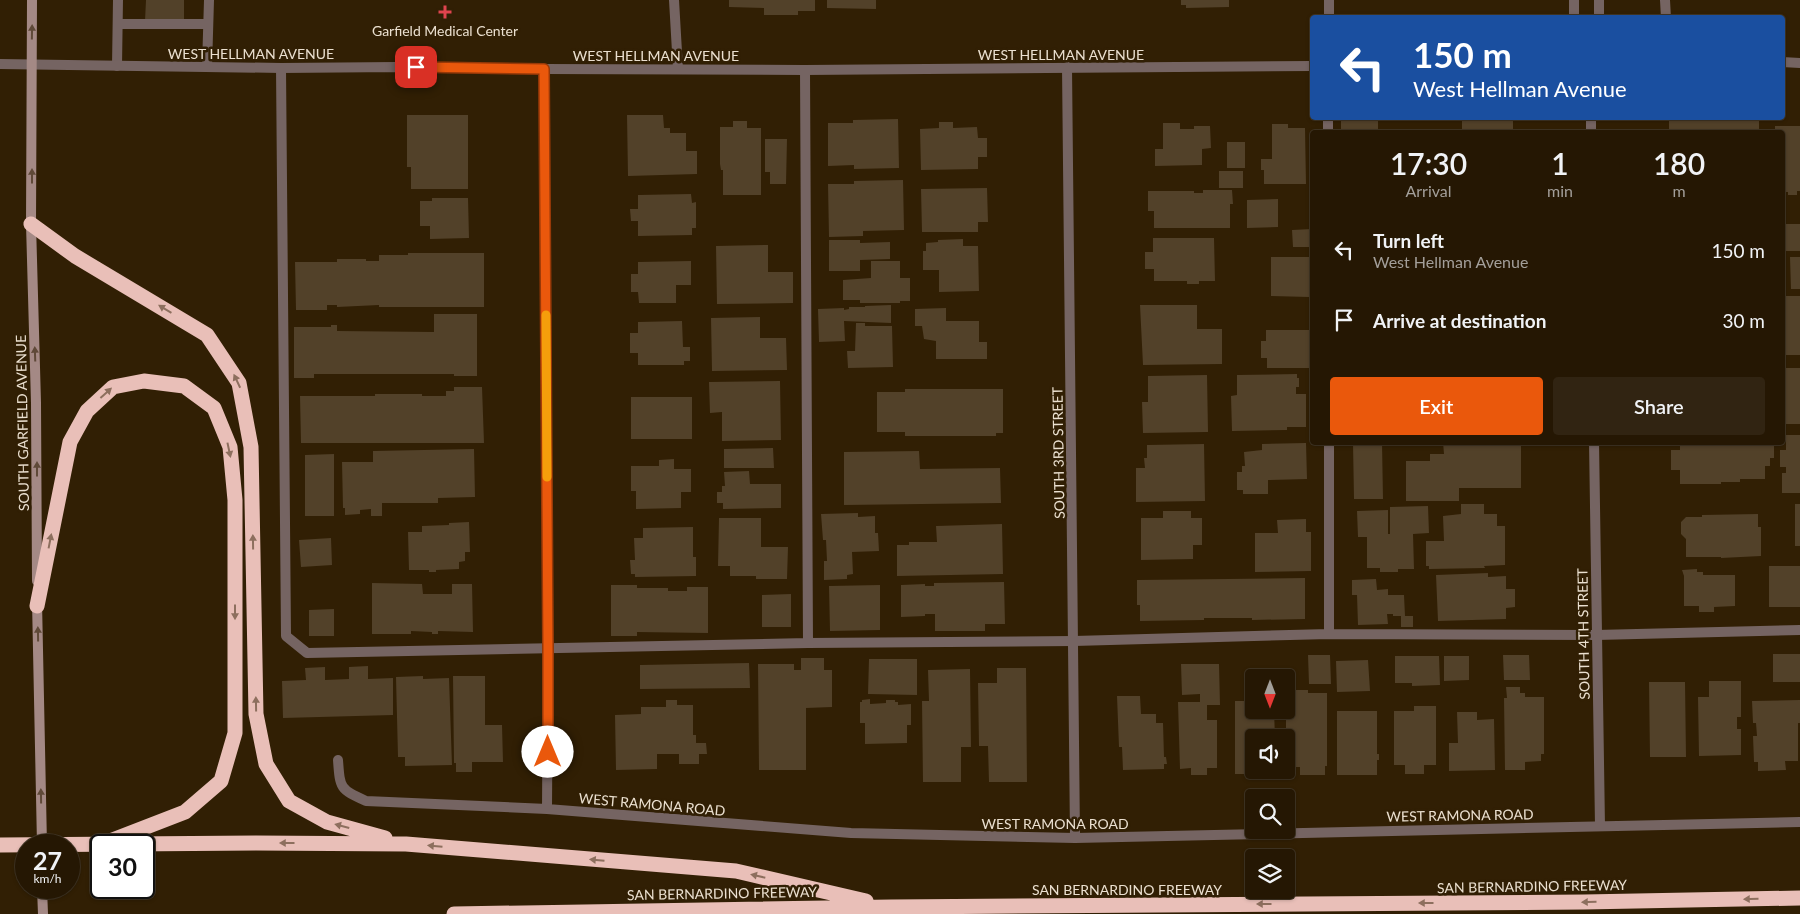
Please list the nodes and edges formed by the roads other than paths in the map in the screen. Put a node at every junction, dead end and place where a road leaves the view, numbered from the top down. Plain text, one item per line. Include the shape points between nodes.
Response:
1 (32, 0) edge
2 (118, 0) edge
3 (209, 0) edge
4 (674, 0) edge
5 (1329, 0) edge
6 (1574, 0) edge
7 (1598, 0) edge
8 (1666, 0) edge
9 (1329, 15) edge
10 (1574, 15) edge
11 (1599, 15) edge
12 (1666, 15) edge
13 (118, 24) junction
14 (208, 24) junction
15 (1785, 62) edge
16 (1800, 63) edge
17 (0, 64) edge
18 (31, 64) junction
19 (117, 66) junction
20 (1310, 66) edge
21 (207, 67) junction
22 (1067, 67) junction
23 (280, 68) junction
24 (678, 68) junction
25 (544, 69) junction
26 (805, 70) junction
27 (31, 224) junction
28 (1329, 445) edge
29 (1594, 445) edge
30 (37, 606) junction
31 (1800, 630) edge
32 (1329, 634) junction
33 (1596, 635) junction
34 (1074, 641) junction
35 (808, 643) junction
36 (548, 649) junction
37 (338, 760) dead end
38 (547, 809) junction
39 (1800, 822) edge
40 (1600, 826) junction
41 (42, 834) edge
42 (127, 834) edge
43 (1075, 838) junction
44 (90, 844) edge
45 (155, 844) edge
46 (406, 844) junction
47 (0, 845) edge
48 (1800, 898) edge
49 (42, 899) edge
50 (891, 907) junction
51 (43, 914) edge
52 (454, 914) edge

18 -> 1 main road, SOUTH GARFIELD AVENUE
2 - 13 street
3 - 14 street
4 - 24 street
5 - 9 street
6 - 10 street
7 - 11 street
8 - 12 street
13 - 14 street
13 - 19 street
14 - 21 street
15 - 16 street
17 - 18 street, WEST HELLMAN AVENUE
18 - 19 street, WEST HELLMAN AVENUE
27 -> 18 main road, SOUTH GARFIELD AVENUE
19 - 21 street, WEST HELLMAN AVENUE
20 - 22 street, WEST HELLMAN AVENUE
21 - 23 street, WEST HELLMAN AVENUE
22 - 26 street, WEST HELLMAN AVENUE
22 - 34 street, SOUTH 3RD STREET
23 - 25 street, WEST HELLMAN AVENUE
23 - 36 street via 286,636 307,653
24 - 25 street, WEST HELLMAN AVENUE
24 - 26 street, WEST HELLMAN AVENUE
25 - 36 street
26 - 35 street
30 -> 27 main road, SOUTH GARFIELD AVENUE
46 -> 27 highway via 327,822 289,800 266,764 256,714 251,447 239,382 207,335 75,256
28 - 32 street
29 - 33 street, SOUTH 4TH STREET
41 -> 30 main road, SOUTH GARFIELD AVENUE
30 -> 42 highway via 70,442 86,411 113,387 144,380 184,386 214,408 230,447 234,500 235,733 221,781 185,812
31 - 33 street
32 - 33 street
32 - 34 street
33 - 40 street, SOUTH 4TH STREET
34 - 35 street
34 - 43 street, SOUTH 3RD STREET
35 - 36 street
36 - 38 street
37 - 38 street, WEST RAMONA ROAD via 340,782 348,792 366,800
38 - 43 street, WEST RAMONA ROAD via 851,833
39 - 40 street, WEST RAMONA ROAD
40 - 43 street, WEST RAMONA ROAD
44 - 47 highway
46 -> 45 highway
50 -> 46 highway via 736,871
48 -> 50 highway, SAN BERNARDINO FREEWAY
49 - 51 main road
50 - 52 highway, SAN BERNARDINO FREEWAY

